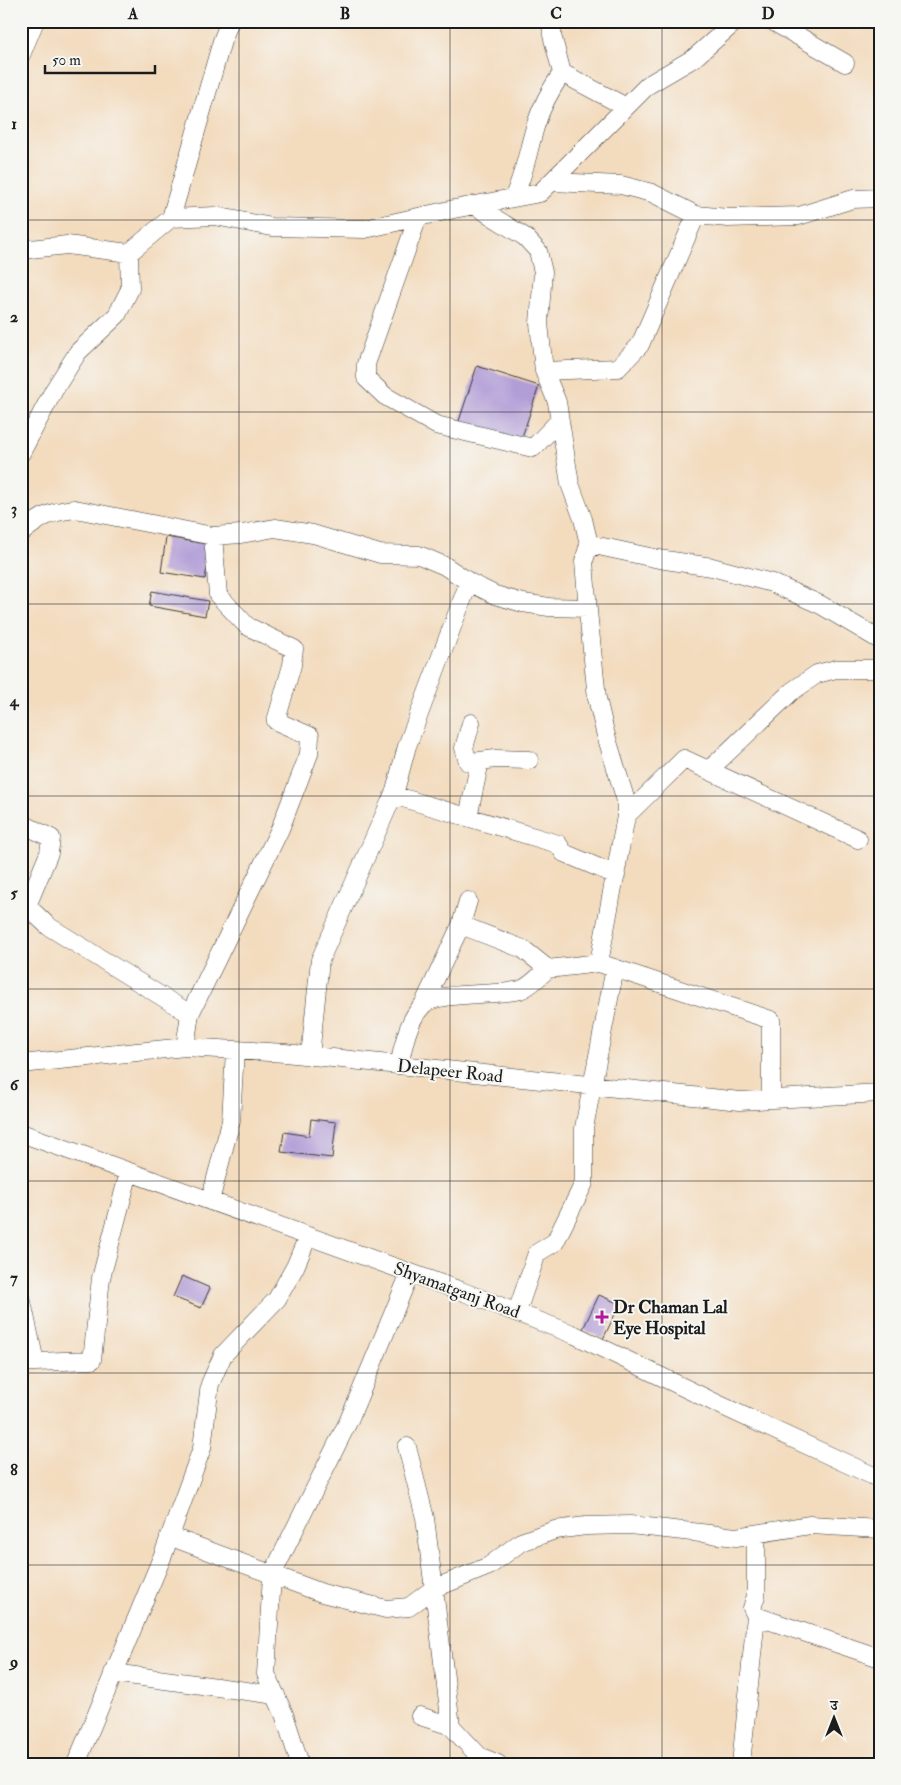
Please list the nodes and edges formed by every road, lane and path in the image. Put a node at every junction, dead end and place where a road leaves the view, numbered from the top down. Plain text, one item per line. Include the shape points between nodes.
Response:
1 (35, 21) edge
2 (230, 21) edge
3 (552, 21) edge
4 (736, 21) edge
5 (772, 21) edge
6 (21, 55) edge
7 (845, 63) dead end
8 (562, 73) junction
9 (626, 107) junction
10 (551, 182) junction
11 (513, 198) junction
12 (880, 198) edge
13 (474, 205) junction
14 (696, 215) junction
15 (418, 217) junction
16 (171, 218) junction
17 (21, 250) edge
18 (129, 253) junction
19 (544, 371) junction
20 (560, 420) junction
21 (21, 453) edge
22 (21, 533) edge
23 (213, 536) junction
24 (589, 544) junction
25 (470, 582) junction
26 (588, 608) junction
27 (880, 640) edge
28 (880, 669) edge
29 (471, 723) dead end
30 (529, 760) dead end
31 (480, 761) junction
32 (709, 770) junction
33 (393, 796) junction
34 (626, 816) junction
35 (468, 817) junction
36 (21, 823) edge
37 (858, 839) dead end
38 (616, 875) junction
39 (468, 901) dead end
40 (461, 925) junction
41 (607, 966) junction
42 (548, 969) junction
43 (424, 1003) junction
44 (190, 1014) junction
45 (185, 1047) junction
46 (235, 1050) junction
47 (310, 1056) junction
48 (21, 1064) edge
49 (399, 1066) junction
50 (591, 1086) junction
51 (880, 1094) edge
52 (770, 1099) junction
53 (21, 1133) edge
54 (129, 1172) junction
55 (210, 1201) junction
56 (308, 1236) junction
57 (410, 1273) junction
58 (21, 1297) edge
59 (518, 1312) junction
60 (28, 1362) edge
61 (407, 1447) dead end
62 (880, 1479) edge
63 (880, 1528) edge
64 (756, 1534) junction
65 (170, 1536) junction
66 (272, 1574) junction
67 (433, 1589) junction
68 (756, 1616) junction
69 (880, 1658) edge
70 (114, 1673) junction
71 (276, 1695) junction
72 (420, 1716) dead end
73 (450, 1726) junction
74 (76, 1764) edge
75 (300, 1764) edge
76 (498, 1764) edge
77 (741, 1764) edge

1 - 6 street
2 - 16 street
3 - 8 street via 552,35
4 - 9 street via 694,58 648,85
5 - 7 street
8 - 9 street
8 - 11 street via 548,93
9 - 10 street
10 - 11 street via 540,193
10 - 14 street via 621,185 652,193
11 - 13 street
12 - 14 street via 853,199 798,216 728,218
13 - 15 street
13 - 19 street via 525,238 538,251 543,272 539,323
14 - 19 street via 640,345 618,368
15 - 16 street via 365,229 272,227 215,216
15 - 20 street via 366,364 366,378 385,396 436,425 532,448
16 - 18 street
17 - 18 street via 66,244
18 - 21 street via 130,289 117,315 78,352
19 - 20 street via 557,402
20 - 24 street via 570,484
22 - 23 street via 54,512 75,509
23 - 25 street via 275,528 313,534 380,554 419,556 445,566
23 - 44 street via 218,595 247,626 294,649 276,720 310,736 309,754 280,829
24 - 26 street via 584,561
24 - 27 street via 712,567 772,583 821,605
25 - 26 street via 495,595 523,603
25 - 33 street via 407,746
26 - 34 street via 597,698 626,801
28 - 32 street via 836,669 817,674 791,692
29 - 31 street via 464,748 468,762
30 - 31 street
31 - 35 street
32 - 34 street via 684,759
32 - 37 street
33 - 35 street
33 - 47 street via 320,960
34 - 38 street
35 - 38 street via 558,844 564,853
36 - 44 street via 51,838 49,853 27,906 48,926
38 - 41 street
39 - 40 street
40 - 42 street via 523,949
40 - 43 street
41 - 42 street
41 - 50 street
41 - 52 street via 770,1020
42 - 43 street via 522,990 447,996
43 - 49 street via 410,1024
44 - 45 street
45 - 46 street, Delapeer Road
45 - 48 street, Delapeer Road
46 - 47 street, Delapeer Road
46 - 55 street via 231,1121
47 - 49 street, Delapeer Road
49 - 50 street, Delapeer Road
50 - 52 street, Delapeer Road via 740,1100
50 - 59 street via 584,1128 584,1183 554,1242 537,1253
51 - 52 street, Delapeer Road
53 - 54 street, Shyamatganj Road
54 - 55 street, Shyamatganj Road
54 - 60 street via 101,1278 92,1360
55 - 56 street, Shyamatganj Road
56 - 57 street, Shyamatganj Road
56 - 65 street via 277,1300 223,1355 210,1384 202,1448
57 - 59 street, Shyamatganj Road
57 - 66 street via 349,1420
58 - 60 street
59 - 62 street, Shyamatganj Road via 575,1334
61 - 67 street via 425,1518
63 - 64 street via 810,1525
64 - 67 street via 736,1537 630,1525 555,1530 521,1542 489,1566
64 - 68 street via 756,1596 752,1608
65 - 66 street
65 - 70 street
66 - 67 street via 322,1593 386,1609 409,1607
66 - 71 street via 266,1674
67 - 73 street
68 - 69 street
68 - 77 street
70 - 71 street
70 - 74 street
71 - 75 street
72 - 73 street
73 - 76 street via 479,1756

